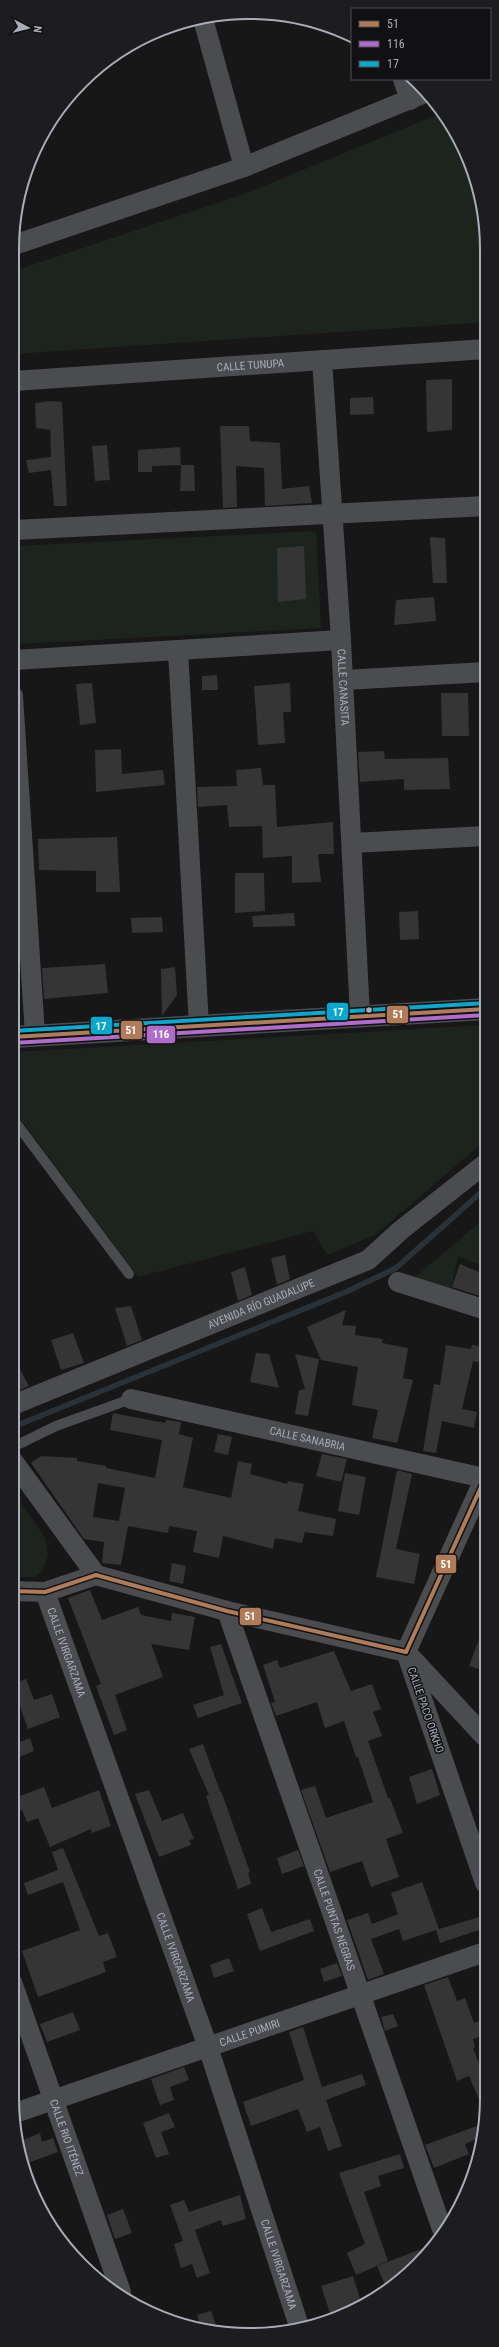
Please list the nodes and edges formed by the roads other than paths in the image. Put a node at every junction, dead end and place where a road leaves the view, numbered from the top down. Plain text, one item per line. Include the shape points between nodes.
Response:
1 (203, 23) edge
2 (404, 80) edge
3 (418, 97) edge
4 (244, 167) junction
5 (19, 243) edge
6 (480, 349) edge
7 (322, 360) junction
8 (19, 380) edge
9 (480, 506) edge
10 (332, 514) junction
11 (19, 530) edge
12 (341, 640) junction
13 (178, 650) junction
14 (19, 660) edge
15 (480, 672) edge
16 (344, 680) junction
17 (19, 777) edge
18 (480, 836) edge
19 (352, 843) junction
20 (480, 1009) edge
21 (360, 1016) junction
22 (200, 1026) junction
23 (35, 1036) junction
24 (19, 1037) edge
25 (19, 1127) edge
26 (480, 1168) edge
27 (129, 1274) dead end
28 (398, 1282) dead end
29 (480, 1308) edge
30 (131, 1399) joint
31 (19, 1403) edge
32 (19, 1444) edge
33 (19, 1468) edge
34 (480, 1475) edge
35 (480, 1487) edge
36 (96, 1575) junction
37 (19, 1591) edge
38 (45, 1592) junction
39 (228, 1611) junction
40 (406, 1652) junction
41 (480, 1732) edge
42 (480, 1868) edge
43 (480, 1954) edge
44 (360, 1996) junction
45 (19, 2002) edge
46 (208, 2047) junction
47 (53, 2100) junction
48 (19, 2112) edge
49 (441, 2226) edge
50 (120, 2288) edge
51 (298, 2323) edge

1 - 4 street
2 - 3 street
3 - 4 street
4 - 5 street
6 - 7 street, CALLE TUNUPA
7 - 8 street, CALLE TUNUPA
7 - 10 street, CALLE CANASITA
9 - 10 street
10 - 11 street
10 - 12 street, CALLE CANASITA
12 - 13 street
12 - 16 street, CALLE CANASITA
13 - 14 street
13 - 22 street
15 - 16 street
16 - 19 street, CALLE CANASITA
17 - 23 street
18 - 19 street
19 - 21 street, CALLE CANASITA
20 - 21 street
21 - 22 street
22 - 23 street
23 - 24 street
25 - 27 lane
26 - 31 street, AVENIDA RÍO GUADALUPE via 401,1230 368,1260
28 - 29 street
30 - 32 lane via 56,1426
30 - 34 street, CALLE SANABRIA
33 - 36 street
35 - 40 street
36 - 38 street
36 - 39 street
37 - 38 street
38 - 46 street, CALLE IVIRGARZAMA
39 - 40 street
39 - 44 street, CALLE PUNTAS NEGRAS
40 - 41 street
40 - 42 street, CALLE PACO ORKHO
43 - 44 street, CALLE PUMIRI
44 - 46 street, CALLE PUMIRI
44 - 49 street, CALLE PUNTAS NEGRAS
45 - 47 street, CALLE RIO ITÉNEZ
46 - 47 street, CALLE PUMIRI
46 - 51 street, CALLE IVIRGARZAMA
47 - 48 street, CALLE PUMIRI
47 - 50 street, CALLE RIO ITÉNEZ

